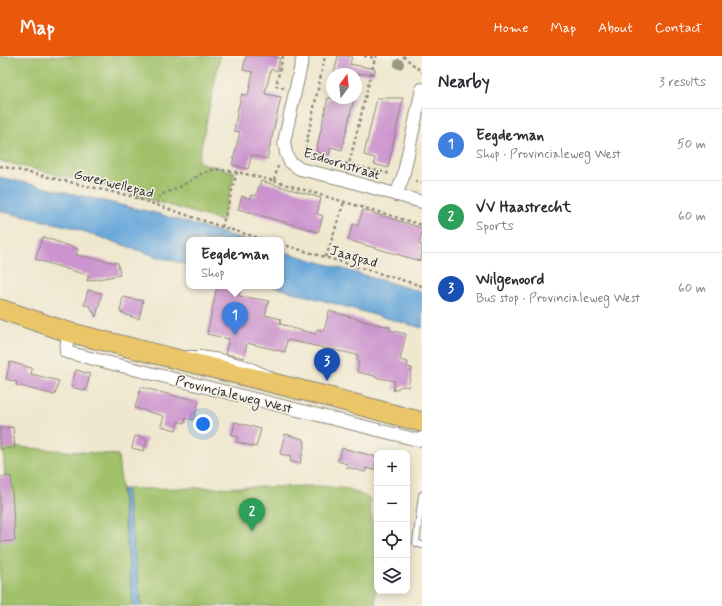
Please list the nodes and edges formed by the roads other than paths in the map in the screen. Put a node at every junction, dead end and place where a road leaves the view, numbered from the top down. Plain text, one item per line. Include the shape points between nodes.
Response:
1 (303, 56) edge
2 (422, 89) edge
3 (396, 195) junction
4 (422, 202) edge
5 (0, 309) edge
6 (68, 332) junction
7 (422, 422) edge
8 (422, 438) edge
9 (422, 495) edge
10 (422, 545) edge

1 - 3 street, Esdoornstraat via 284,142 290,162 300,169
2 - 3 street via 403,177
3 - 4 street, Esdoornstraat
5 - 6 main road, Provincialeweg West
6 - 7 main road, Provincialeweg West
6 - 8 street, Provincialeweg West via 66,352 418,440
9 - 10 lane via 416,543

